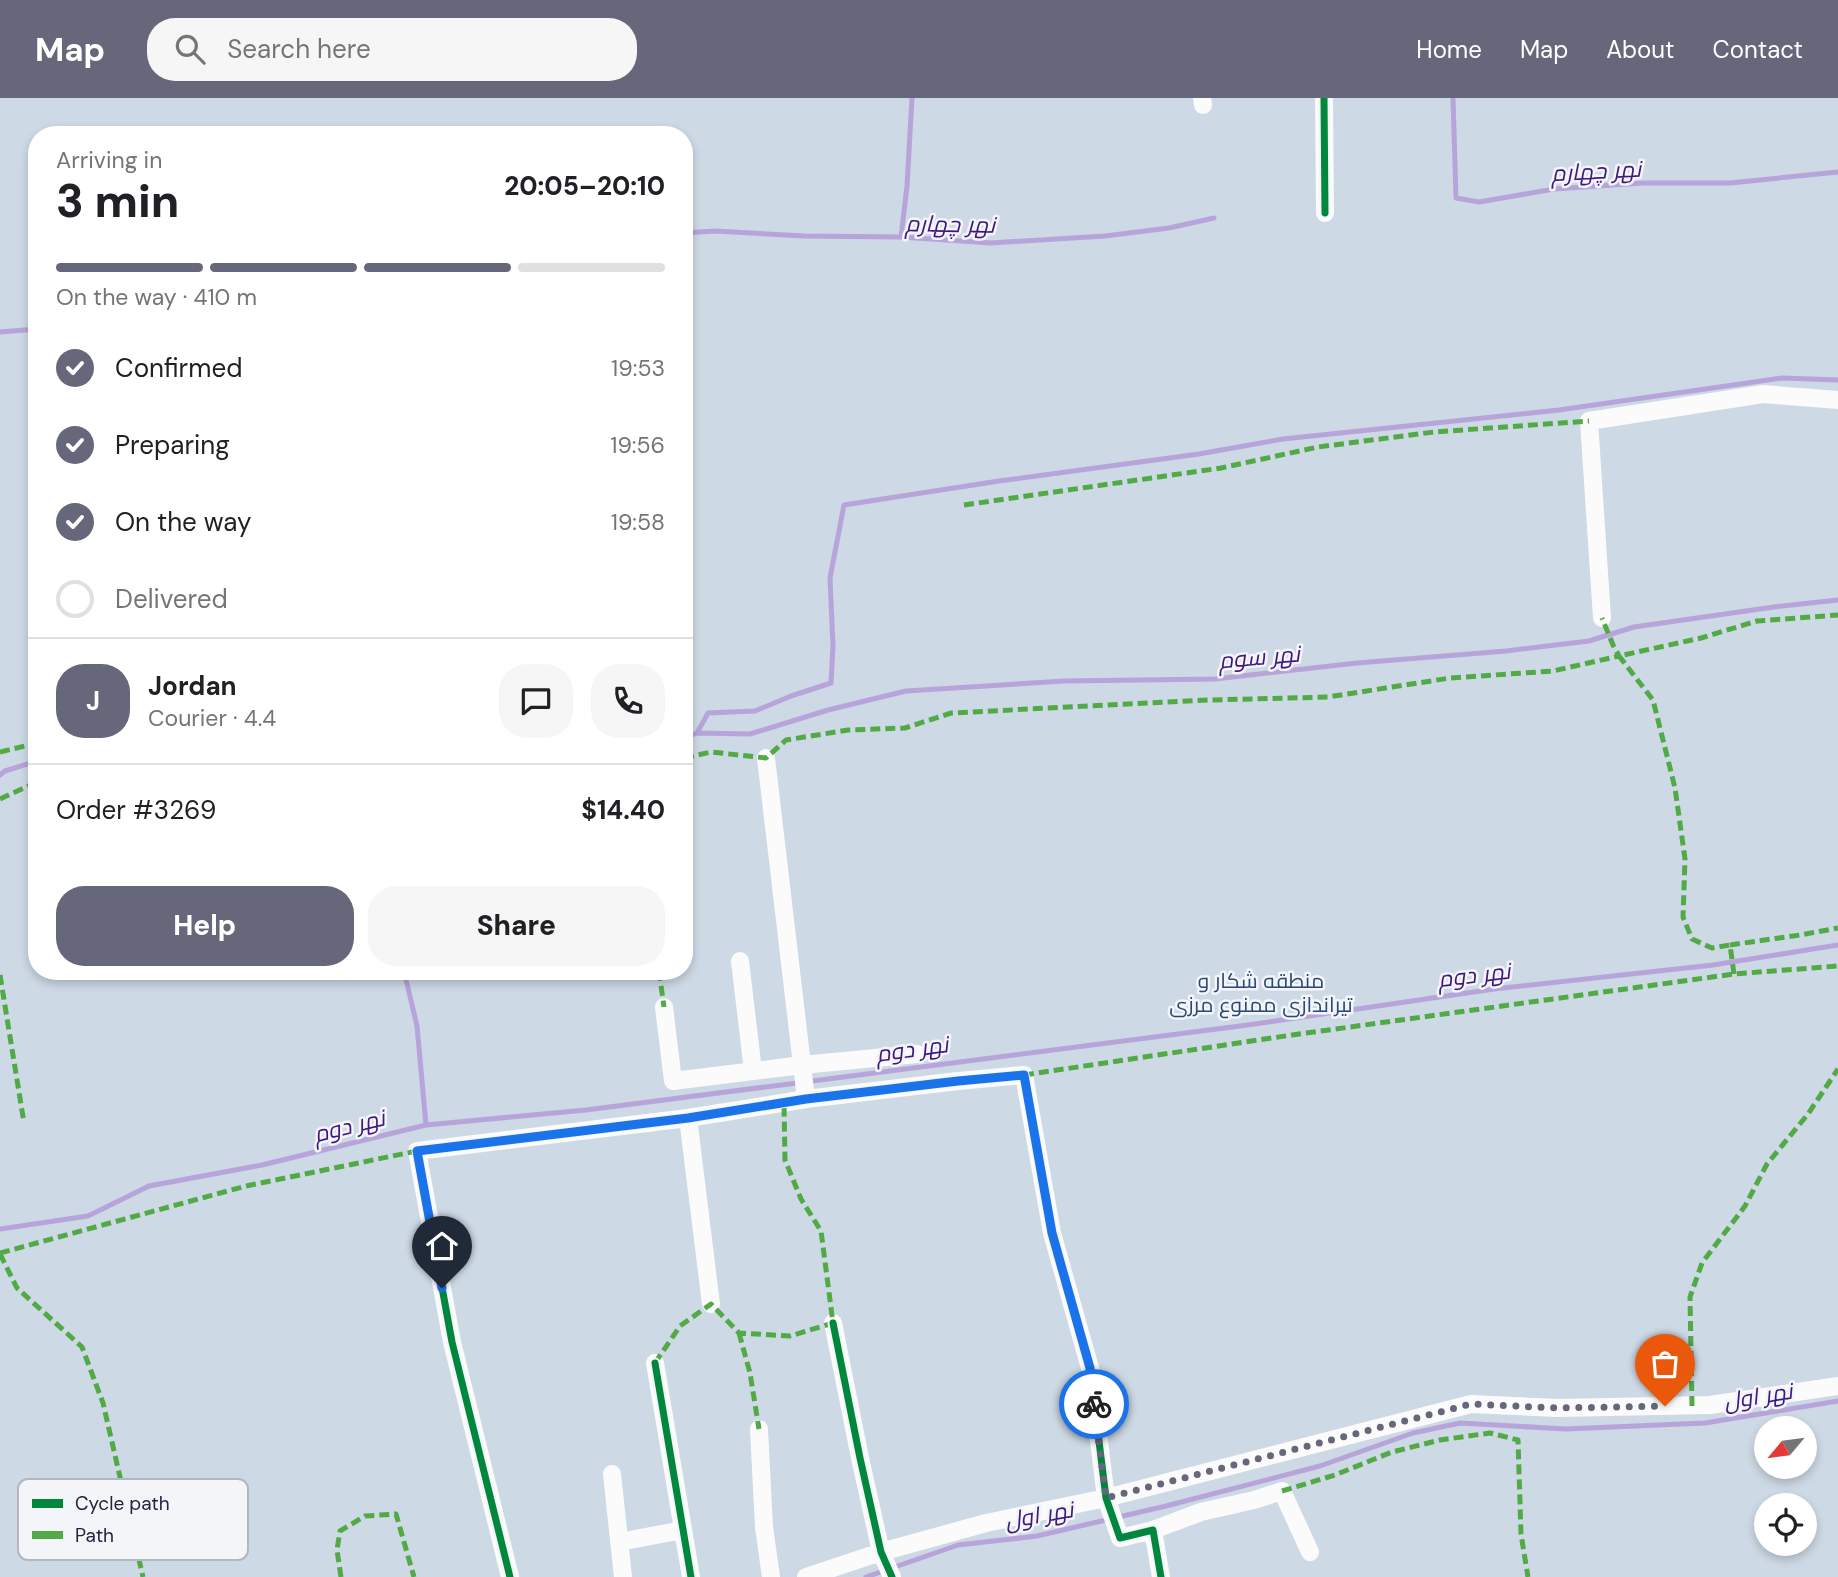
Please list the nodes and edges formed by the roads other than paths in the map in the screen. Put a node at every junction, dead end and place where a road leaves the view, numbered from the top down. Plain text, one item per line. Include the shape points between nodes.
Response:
1 (1324, 98) edge
2 (1325, 213) dead end
3 (1838, 400) edge
4 (1602, 618) dead end
5 (766, 758) dead end
6 (740, 961) dead end
7 (664, 1007) dead end
8 (917, 1054) dead end
9 (803, 1068) junction
10 (753, 1071) junction
11 (806, 1094) junction
12 (688, 1118) junction
13 (711, 1304) dead end
14 (833, 1323) dead end
15 (655, 1363) dead end
16 (1838, 1386) edge
17 (759, 1429) dead end
18 (612, 1474) dead end
19 (1107, 1503) junction
20 (683, 1530) junction
21 (1153, 1530) junction
22 (619, 1542) junction
23 (1310, 1552) dead end
24 (886, 1564) edge
25 (510, 1577) edge
26 (623, 1577) edge
27 (691, 1577) edge
28 (771, 1577) edge
29 (806, 1577) edge
30 (1161, 1577) edge

1 - 2 street
3 - 4 street via 1763,394 1588,421
5 - 9 street
6 - 10 street
7 - 10 street via 673,1081
8 - 9 street
9 - 10 street
9 - 11 street
11 - 12 street
11 - 19 street via 1024,1075 1052,1233 1090,1368
12 - 13 street
12 - 25 street via 417,1151 452,1342
14 - 24 street via 859,1458
15 - 20 street
16 - 19 street via 1710,1405 1558,1408 1471,1404
17 - 28 street
18 - 22 street
19 - 21 street via 1119,1538
19 - 24 street via 986,1523
20 - 22 street
20 - 27 street
21 - 23 street via 1282,1491
21 - 30 street
22 - 26 street
24 - 29 street

